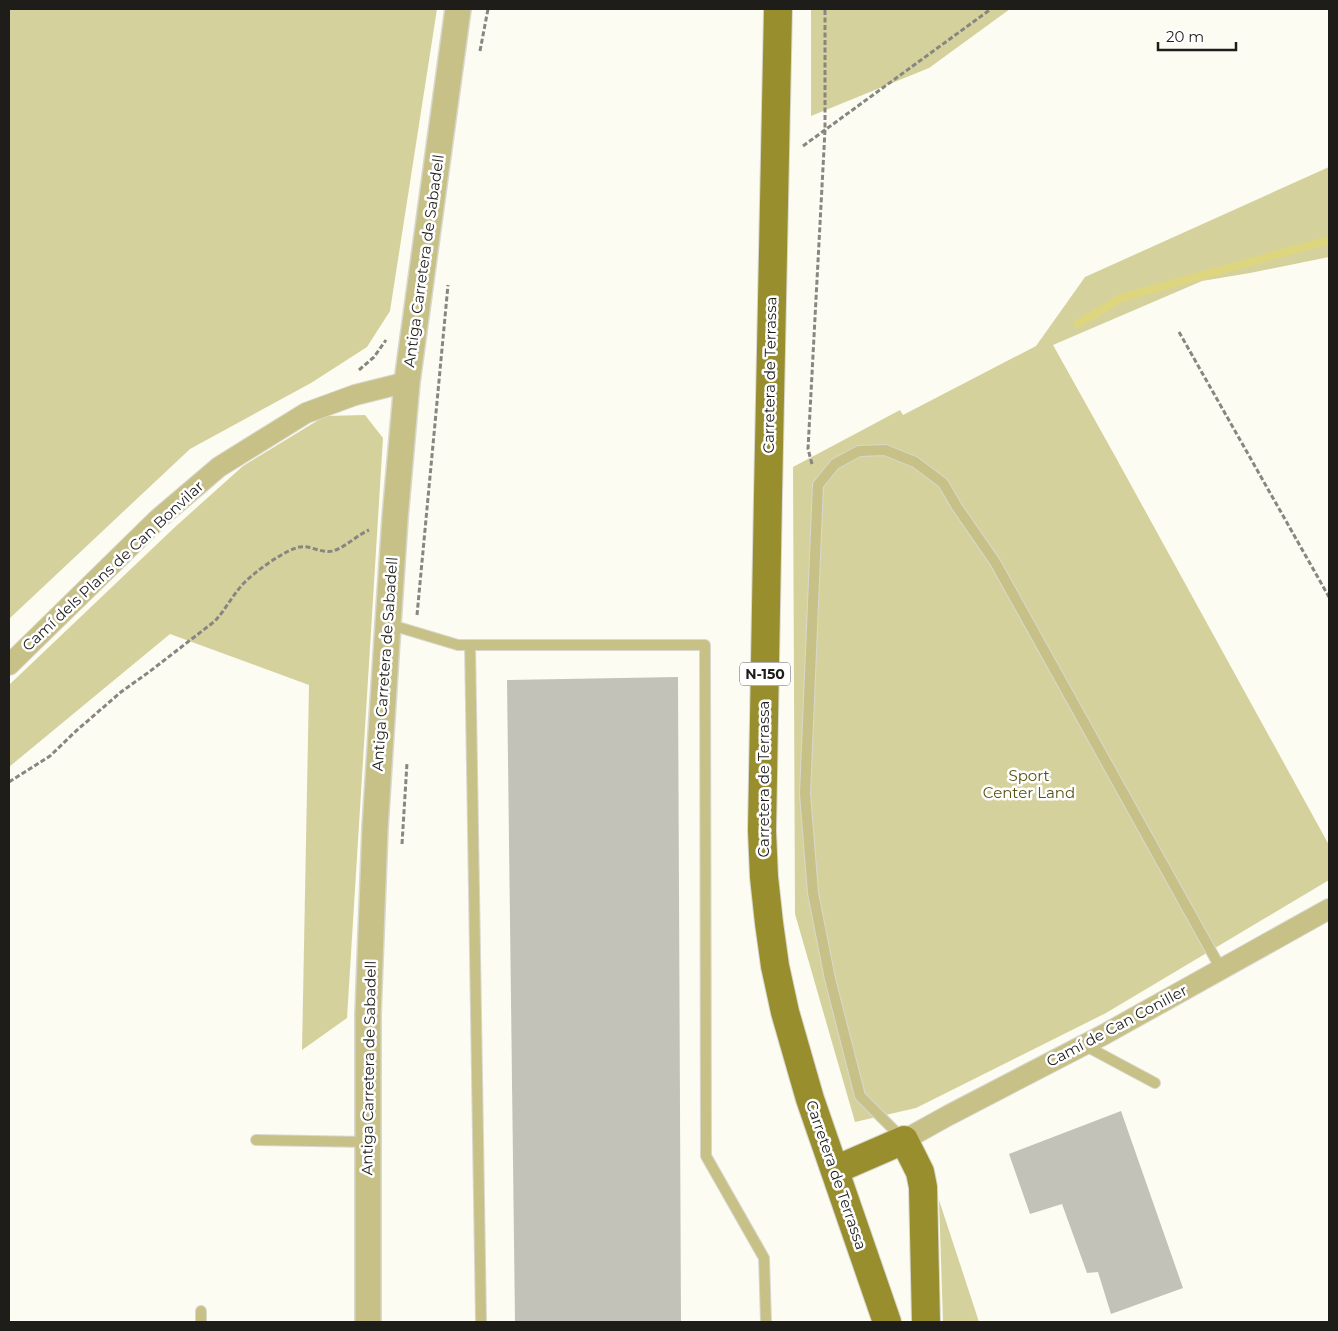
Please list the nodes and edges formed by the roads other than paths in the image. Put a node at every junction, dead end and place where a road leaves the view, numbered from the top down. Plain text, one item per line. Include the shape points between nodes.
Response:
1 (458, 9) edge
2 (778, 9) edge
3 (407, 382) junction
4 (388, 624) junction
5 (470, 645) junction
6 (9, 665) edge
7 (1329, 909) edge
8 (1221, 970) junction
9 (1084, 1045) junction
10 (1155, 1083) dead end
11 (256, 1140) dead end
12 (904, 1140) junction
13 (367, 1142) junction
14 (834, 1170) junction
15 (201, 1311) dead end
16 (201, 1322) edge
17 (368, 1322) edge
18 (481, 1322) edge
19 (766, 1322) edge
20 (886, 1322) edge
21 (926, 1322) edge

1 - 3 street, Antiga Carretera de Sabadell
2 - 14 main road, Carretera de Terrassa / N-150 via 762,821 764,877 775,966 785,1012
3 - 4 street, Antiga Carretera de Sabadell
3 - 6 street, Camí dels Plans de Can Bonvilar via 355,395 306,413 219,467 158,519
4 - 5 lane via 458,645
4 - 13 street, Antiga Carretera de Sabadell via 375,828
5 - 18 lane
5 - 19 lane via 705,645 706,1156 764,1258
7 - 8 street, Camí de Can Coniller
8 - 9 street, Camí de Can Coniller
8 - 12 lane via 995,562 943,483 915,462 885,450 859,451 835,464 818,485 806,794 813,893 830,979 860,1096
9 - 10 lane
9 - 12 street, Camí de Can Coniller
11 - 13 lane
12 - 14 main road
12 - 21 main road via 920,1172 923,1187
13 - 17 street, Antiga Carretera de Sabadell
14 - 20 main road, Carretera de Terrassa / N-150
15 - 16 lane

